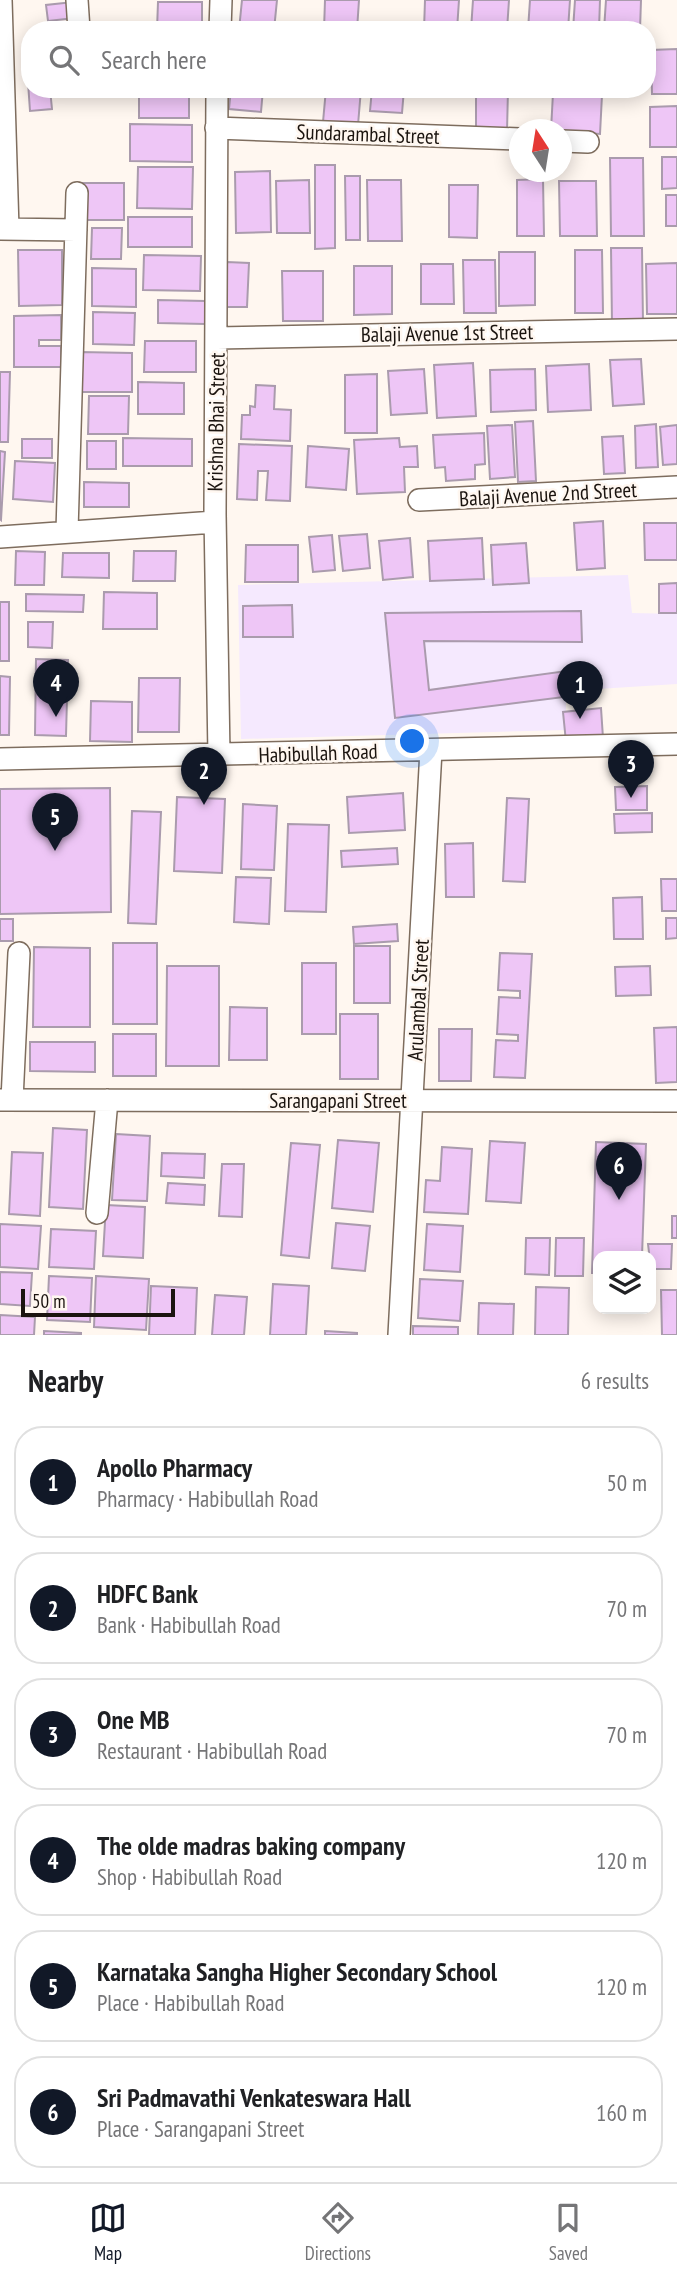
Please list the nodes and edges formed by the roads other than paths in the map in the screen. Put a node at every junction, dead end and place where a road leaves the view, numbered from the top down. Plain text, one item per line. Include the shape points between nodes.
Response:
1 (1, 0) edge
2 (77, 0) edge
3 (221, 0) edge
4 (78, 21) edge
5 (220, 21) edge
6 (1, 55) edge
7 (217, 98) edge
8 (216, 128) junction
9 (509, 139) edge
10 (572, 141) edge
11 (588, 142) dead end
12 (77, 193) dead end
13 (4, 229) edge
14 (76, 229) junction
15 (677, 329) edge
16 (218, 338) junction
17 (677, 487) edge
18 (419, 500) dead end
19 (215, 522) junction
20 (67, 531) junction
21 (0, 537) edge
22 (677, 744) edge
23 (431, 750) junction
24 (219, 756) junction
25 (0, 759) edge
26 (19, 953) dead end
27 (6, 1100) edge
28 (107, 1100) junction
29 (413, 1101) junction
30 (677, 1101) edge
31 (97, 1213) dead end
32 (399, 1335) edge

1 - 6 street
2 - 4 street
3 - 5 street
6 - 13 street
7 - 8 street, Krishna Bhai Street
8 - 9 street, Sundarambal Street
8 - 16 street, Krishna Bhai Street
10 - 11 street
12 - 14 street
13 - 14 street
14 - 20 street
15 - 16 street, Balaji Avenue 1st Street
16 - 19 street, Krishna Bhai Street
17 - 18 street, Balaji Avenue 2nd Street
19 - 20 street
19 - 24 street, Krishna Bhai Street
20 - 21 street
22 - 23 street, Habibullah Road
23 - 24 street, Habibullah Road
23 - 29 street, Arulambal Street
24 - 25 street, Habibullah Road
26 - 27 street
27 - 28 street, Sarangapani Street
28 - 29 street, Sarangapani Street
28 - 31 street
29 - 30 street, Sarangapani Street
29 - 32 street, Arulambal Street

